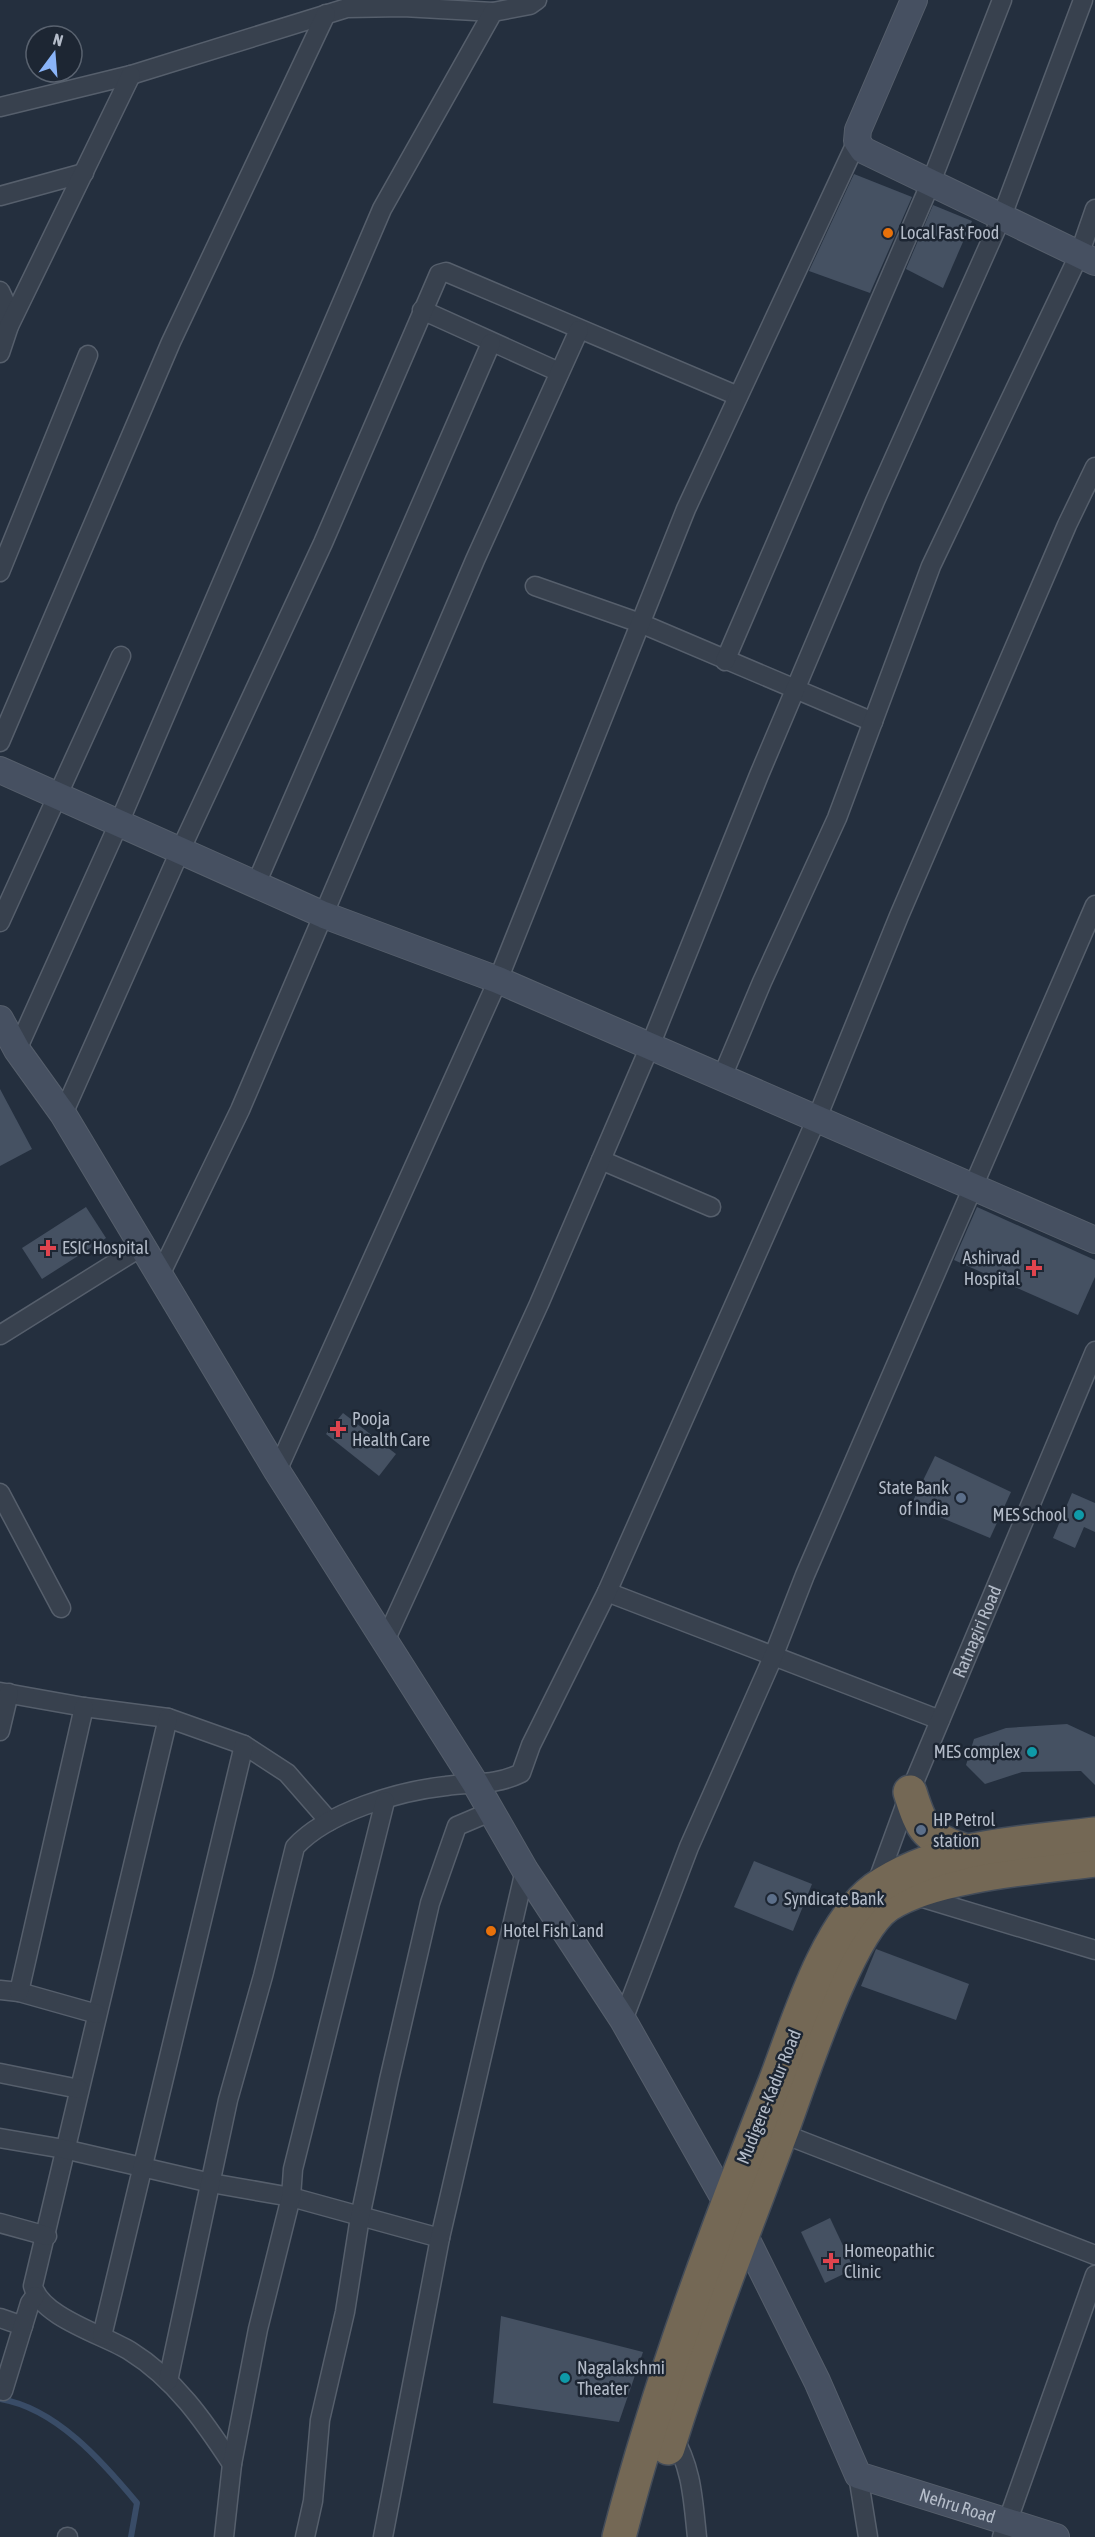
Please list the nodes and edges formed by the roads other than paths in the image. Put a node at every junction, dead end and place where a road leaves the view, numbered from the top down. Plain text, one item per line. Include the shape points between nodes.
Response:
1 (537, 0) edge
2 (914, 0) edge
3 (1002, 0) edge
4 (1083, 0) edge
5 (428, 4) edge
6 (493, 12) junction
7 (326, 14) junction
8 (131, 75) junction
9 (0, 107) edge
10 (857, 141) junction
11 (84, 173) junction
12 (931, 182) junction
13 (0, 196) edge
14 (1095, 209) edge
15 (1002, 216) junction
16 (1087, 258) edge
17 (0, 291) edge
18 (422, 310) junction
19 (579, 330) junction
20 (3, 342) edge
21 (491, 343) junction
22 (88, 355) dead end
23 (559, 372) junction
24 (738, 396) junction
25 (1095, 467) edge
26 (0, 572) edge
27 (536, 586) dead end
28 (640, 623) junction
29 (120, 656) dead end
30 (725, 661) junction
31 (795, 690) junction
32 (873, 722) junction
33 (0, 742) edge
34 (0, 770) edge
35 (58, 796) junction
36 (119, 823) junction
37 (180, 851) junction
38 (255, 884) junction
39 (1095, 905) edge
40 (324, 915) junction
41 (0, 922) edge
42 (498, 980) junction
43 (0, 1019) edge
44 (650, 1046) junction
45 (17, 1050) junction
46 (722, 1077) junction
47 (63, 1114) junction
48 (817, 1118) junction
49 (602, 1160) junction
50 (973, 1186) junction
51 (711, 1207) dead end
52 (1095, 1239) edge
53 (141, 1248) junction
54 (160, 1275) junction
55 (0, 1335) edge
56 (1095, 1351) edge
57 (277, 1471) junction
58 (0, 1493) edge
59 (607, 1592) junction
60 (61, 1608) dead end
61 (386, 1641) junction
62 (773, 1658) junction
63 (4, 1693) edge
64 (84, 1707) junction
65 (168, 1718) junction
66 (940, 1720) junction
67 (0, 1731) edge
68 (244, 1745) junction
69 (475, 1783) junction
70 (910, 1792) junction
71 (385, 1801) junction
72 (490, 1812) junction
73 (329, 1821) junction
74 (1095, 1834) edge
75 (967, 1851) junction
76 (1095, 1860) edge
77 (525, 1870) junction
78 (908, 1894) junction
79 (875, 1904) junction
80 (1095, 1950) edge
81 (0, 1990) edge
82 (19, 1992) junction
83 (97, 2013) junction
84 (623, 2020) junction
85 (0, 2073) edge
86 (79, 2089) junction
87 (781, 2133) junction
88 (0, 2138) edge
89 (64, 2149) junction
90 (143, 2167) junction
91 (211, 2183) junction
92 (291, 2197) junction
93 (360, 2217) junction
94 (735, 2217) junction
95 (0, 2223) edge
96 (47, 2236) junction
97 (440, 2238) junction
98 (1095, 2255) edge
99 (1095, 2275) edge
100 (35, 2296) junction
101 (0, 2318) edge
102 (23, 2326) junction
103 (102, 2336) junction
104 (168, 2381) junction
105 (3, 2391) dead end
106 (672, 2435) junction
107 (232, 2464) junction
108 (858, 2475) junction
109 (1004, 2530) edge
110 (224, 2537) edge
111 (305, 2537) edge
112 (383, 2537) edge
113 (619, 2537) edge
114 (642, 2537) edge
115 (697, 2537) edge
116 (868, 2537) edge
117 (1056, 2537) edge

1 - 6 street
2 - 10 street via 858,130
3 - 12 street
4 - 15 street
5 - 6 street
5 - 7 street via 347,8
6 - 36 street via 382,208
7 - 8 street
7 - 33 street via 171,342
8 - 9 street
8 - 11 street
10 - 12 street via 863,150
10 - 24 street
11 - 13 street
11 - 20 street
12 - 15 street
12 - 30 street
14 - 16 street
15 - 16 street
15 - 31 street
16 - 32 street via 931,566
17 - 20 street via 7,306
18 - 19 street via 439,274 446,272
18 - 21 street
18 - 37 street via 323,543
19 - 23 street
19 - 24 street
21 - 23 street
21 - 38 street
22 - 26 street
23 - 40 street
24 - 28 street
25 - 48 street via 899,916
27 - 28 street
28 - 30 street
28 - 42 street
29 - 35 street
30 - 31 street
31 - 32 street
31 - 44 street
32 - 46 street via 837,818
34 - 35 street
35 - 36 street
35 - 41 street
36 - 37 street
36 - 45 street
37 - 38 street
37 - 47 street
38 - 40 street
39 - 50 street
40 - 42 street
40 - 54 street via 240,1110
42 - 44 street
42 - 57 street
43 - 45 street
44 - 46 street
44 - 49 street
45 - 47 street
46 - 48 street
47 - 53 street
48 - 50 street
48 - 59 street
49 - 51 street
49 - 61 street
50 - 52 street
50 - 62 street
53 - 54 street
53 - 55 street
54 - 57 street
56 - 66 street, Ratnagiri Road
57 - 61 street
58 - 60 street
59 - 62 street
59 - 69 street via 521,1773 497,1783
61 - 69 street
62 - 66 street
62 - 84 street via 689,1847
63 - 64 street
63 - 67 street
64 - 65 street
64 - 82 street
65 - 68 street
65 - 83 street
66 - 70 street, Ratnagiri Road
68 - 73 street via 287,1773
68 - 90 street
69 - 71 street via 413,1791
69 - 72 street
70 - 75 highway via 919,1820 929,1835
70 - 79 street, Ratnagiri Road
71 - 73 street via 359,1807
71 - 92 street via 296,2157
72 - 77 street
72 - 93 street via 457,1826 430,1903
73 - 91 street via 295,1847 228,2100
74 - 75 highway, Mudigere-Kadur Road
75 - 79 highway, Mudigere-Kadur Road via 899,1875
76 - 78 highway, Mudigere-Kadur Road via 989,1874
77 - 84 street
77 - 97 street
78 - 79 highway, Mudigere-Kadur Road via 887,1905
78 - 80 street
79 - 87 highway, Mudigere-Kadur Road via 813,2043
79 - 94 highway, Mudigere-Kadur Road via 845,1922 834,1939
81 - 82 street
82 - 83 street
83 - 86 street
84 - 94 street
85 - 86 street
86 - 89 street
87 - 94 highway, Mudigere-Kadur Road
87 - 98 street
88 - 89 street
89 - 90 street
89 - 96 street
90 - 91 street
90 - 103 street
91 - 92 street
91 - 104 street
92 - 93 street
92 - 107 street via 258,2329
93 - 97 street
93 - 111 street via 345,2312 320,2420 313,2501
94 - 106 highway, Mudigere-Kadur Road
94 - 108 street via 818,2381
94 - 113 highway, Mudigere-Kadur Road via 675,2349
95 - 96 street
96 - 100 street via 33,2286
97 - 112 street
99 - 109 street
100 - 102 street
100 - 103 street via 48,2309
101 - 102 street
102 - 105 street
103 - 104 street via 132,2352
104 - 107 street via 198,2412
106 - 114 highway, Mudigere-Kadur Road
106 - 115 street via 690,2473
107 - 110 street
108 - 109 street, Nehru Road
108 - 116 street
109 - 117 street, Nehru Road

